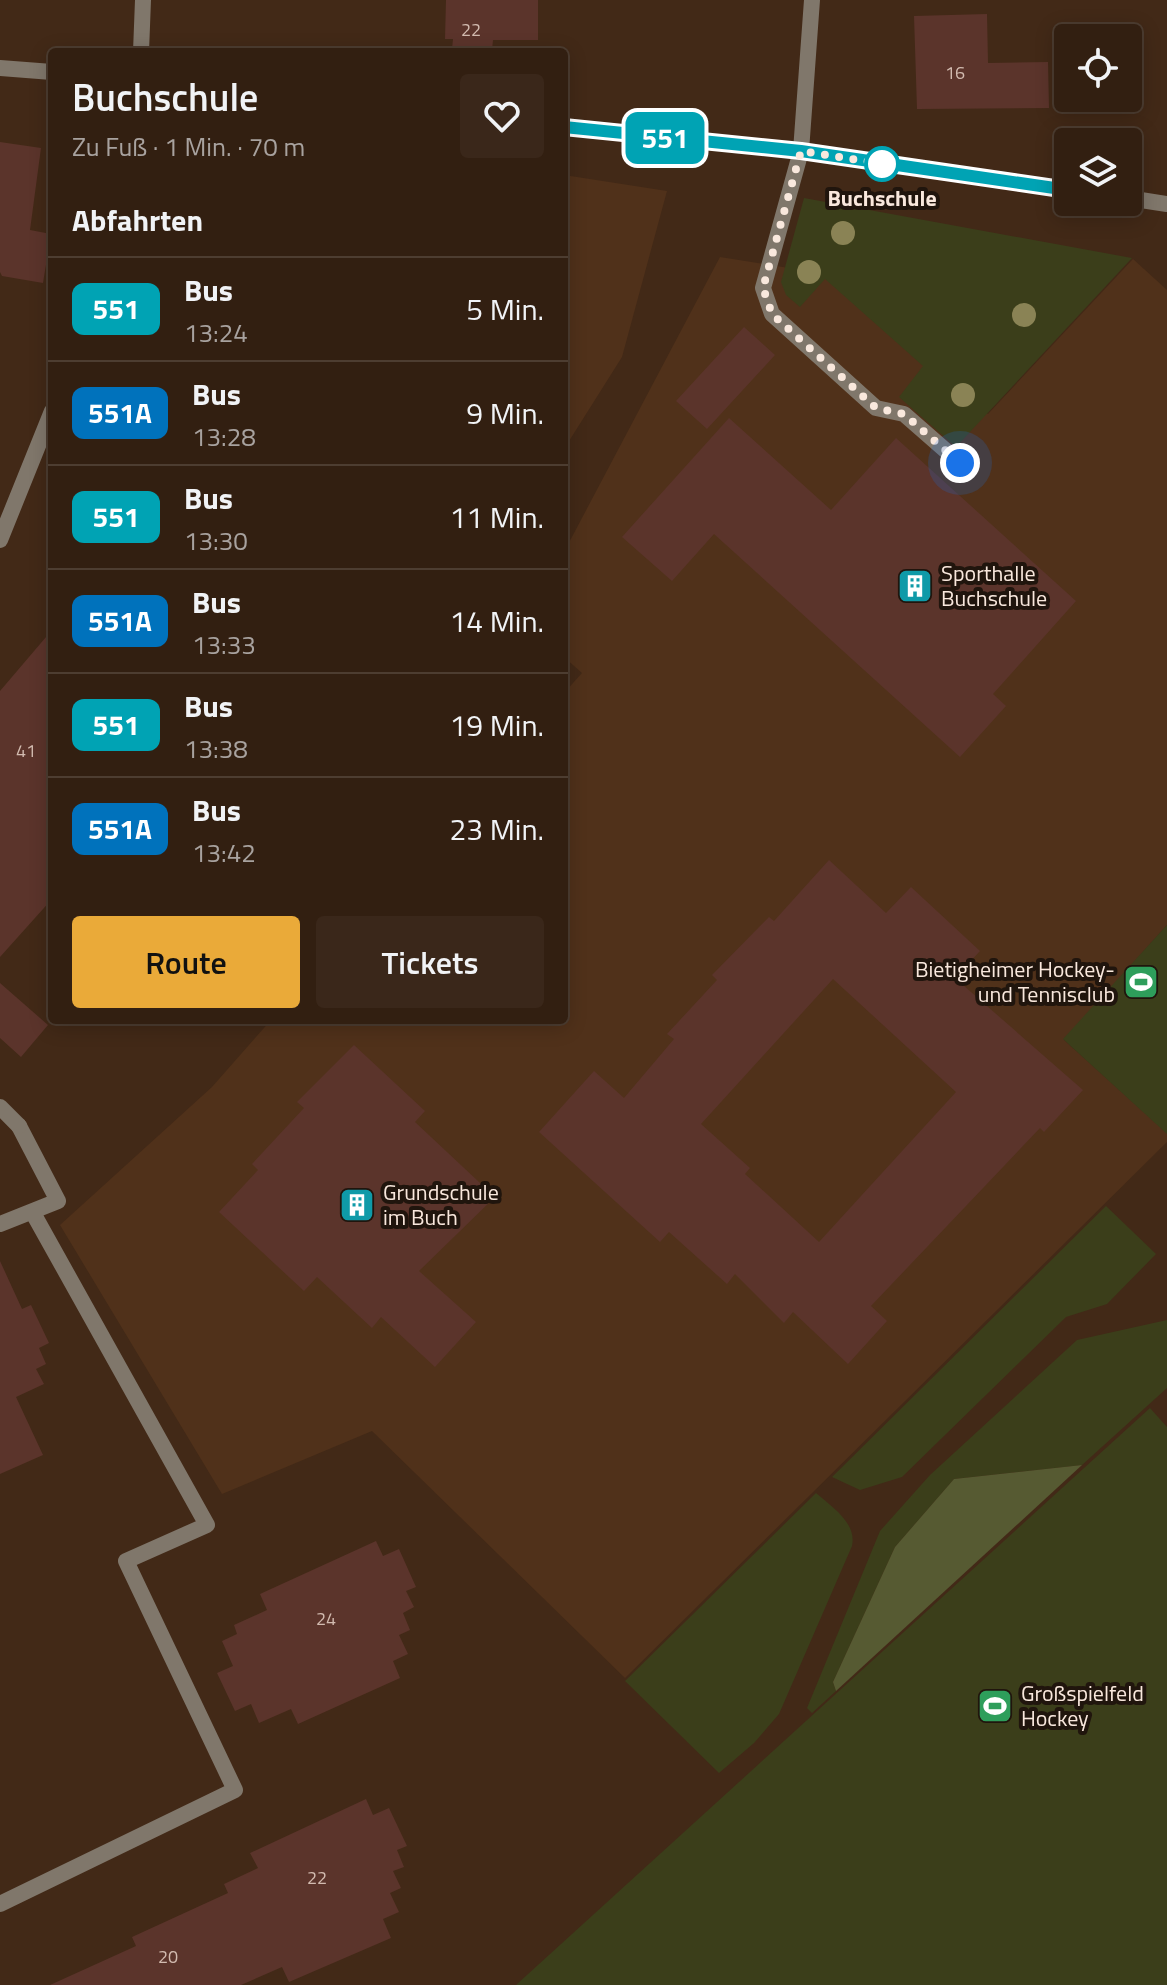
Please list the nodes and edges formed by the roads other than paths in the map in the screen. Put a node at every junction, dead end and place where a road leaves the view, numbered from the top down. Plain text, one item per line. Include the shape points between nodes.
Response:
1 (143, 0) edge
2 (812, 0) edge
3 (141, 48) edge
4 (0, 68) edge
5 (48, 72) edge
6 (568, 127) edge
7 (801, 151) junction
8 (1054, 188) edge
9 (1142, 200) edge
10 (1167, 204) edge
11 (48, 421) edge
12 (960, 463) dead end
13 (0, 540) edge
14 (0, 1107) edge
15 (33, 1213) junction
16 (0, 1224) edge
17 (0, 1904) edge

1 - 3 street
2 - 7 street
4 - 5 street
6 - 7 street
7 - 8 street
7 - 12 street via 763,288 772,314 876,408 904,414
9 - 10 street
11 - 13 street
14 - 15 street via 19,1126 58,1201
15 - 16 street
15 - 17 street via 207,1525 126,1561 235,1790

